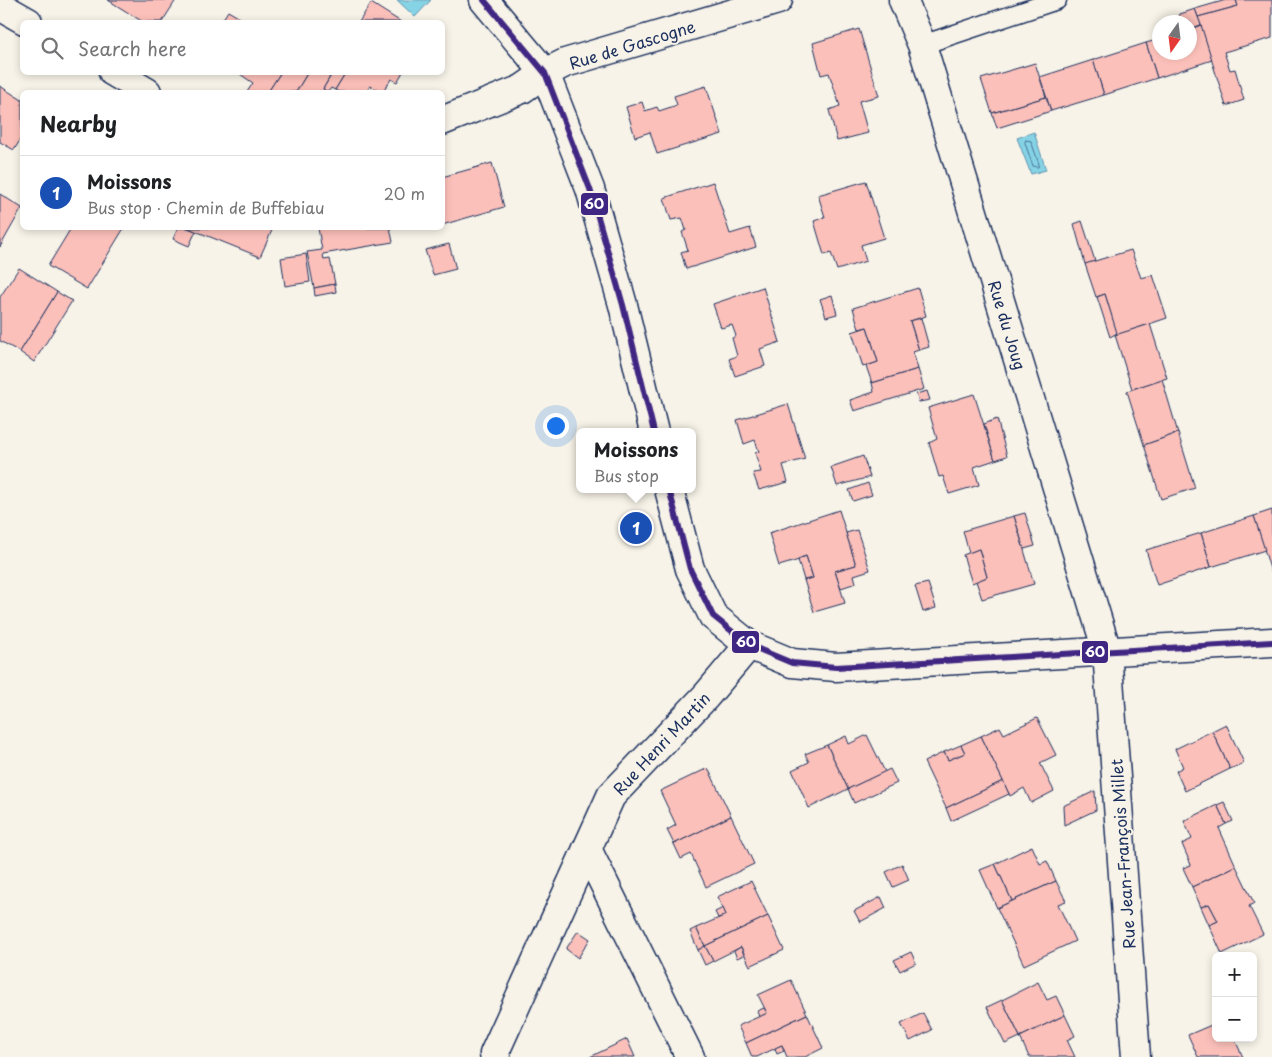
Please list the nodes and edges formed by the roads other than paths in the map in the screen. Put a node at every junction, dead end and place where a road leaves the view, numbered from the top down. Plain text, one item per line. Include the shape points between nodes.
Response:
1 (484, 0) edge
2 (778, 0) edge
3 (903, 0) edge
4 (1057, 0) edge
5 (0, 6) edge
6 (24, 20) edge
7 (922, 45) junction
8 (545, 72) junction
9 (118, 75) edge
10 (144, 90) edge
11 (445, 120) edge
12 (653, 428) edge
13 (670, 493) edge
14 (1272, 642) edge
15 (749, 645) junction
16 (1107, 651) junction
17 (587, 849) junction
18 (496, 1057) edge
19 (690, 1057) edge
20 (1136, 1057) edge

1 - 8 street
2 - 8 street, Rue de Gascogne via 565,63
3 - 7 street, Rue du Joug
4 - 7 lane
5 - 6 street
7 - 16 street, Rue du Joug
8 - 11 street, Rue de Gascogne via 522,88
8 - 12 street via 590,189
9 - 10 street
13 - 15 street via 690,569 713,616
14 - 16 street
15 - 16 street via 792,663 836,667
15 - 17 street, Rue Henri Martin via 706,696 611,796
16 - 20 street, Rue Jean-François Millet
17 - 18 street, Rue Henri Martin via 494,1054
17 - 19 street

